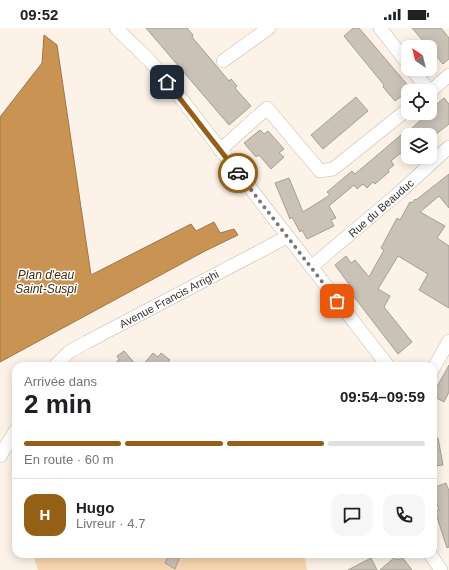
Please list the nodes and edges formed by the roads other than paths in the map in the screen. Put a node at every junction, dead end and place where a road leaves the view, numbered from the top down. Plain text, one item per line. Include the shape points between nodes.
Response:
1 (269, 28) edge
2 (380, 28) edge
3 (120, 29) edge
4 (401, 55) edge
5 (223, 61) dead end
6 (449, 75) edge
7 (418, 76) edge
8 (424, 84) edge
9 (437, 85) edge
10 (401, 115) edge
11 (449, 147) edge
12 (220, 150) junction
13 (287, 237) junction
14 (311, 267) junction
15 (449, 342) edge
16 (59, 362) edge
17 (385, 362) edge
18 (437, 362) edge
19 (12, 436) edge
20 (0, 456) edge
21 (434, 558) edge
22 (443, 567) edge

1 - 5 street
2 - 4 street
3 - 12 street via 171,87
6 - 9 street
7 - 8 street
10 - 12 street via 333,169 320,171 267,108
11 - 14 street, Rue du Beauduc
12 - 13 street
13 - 14 street
13 - 16 street, Avenue Francis Arrighi via 87,342 69,352
14 - 17 street
15 - 18 street
19 - 20 street
21 - 22 street

